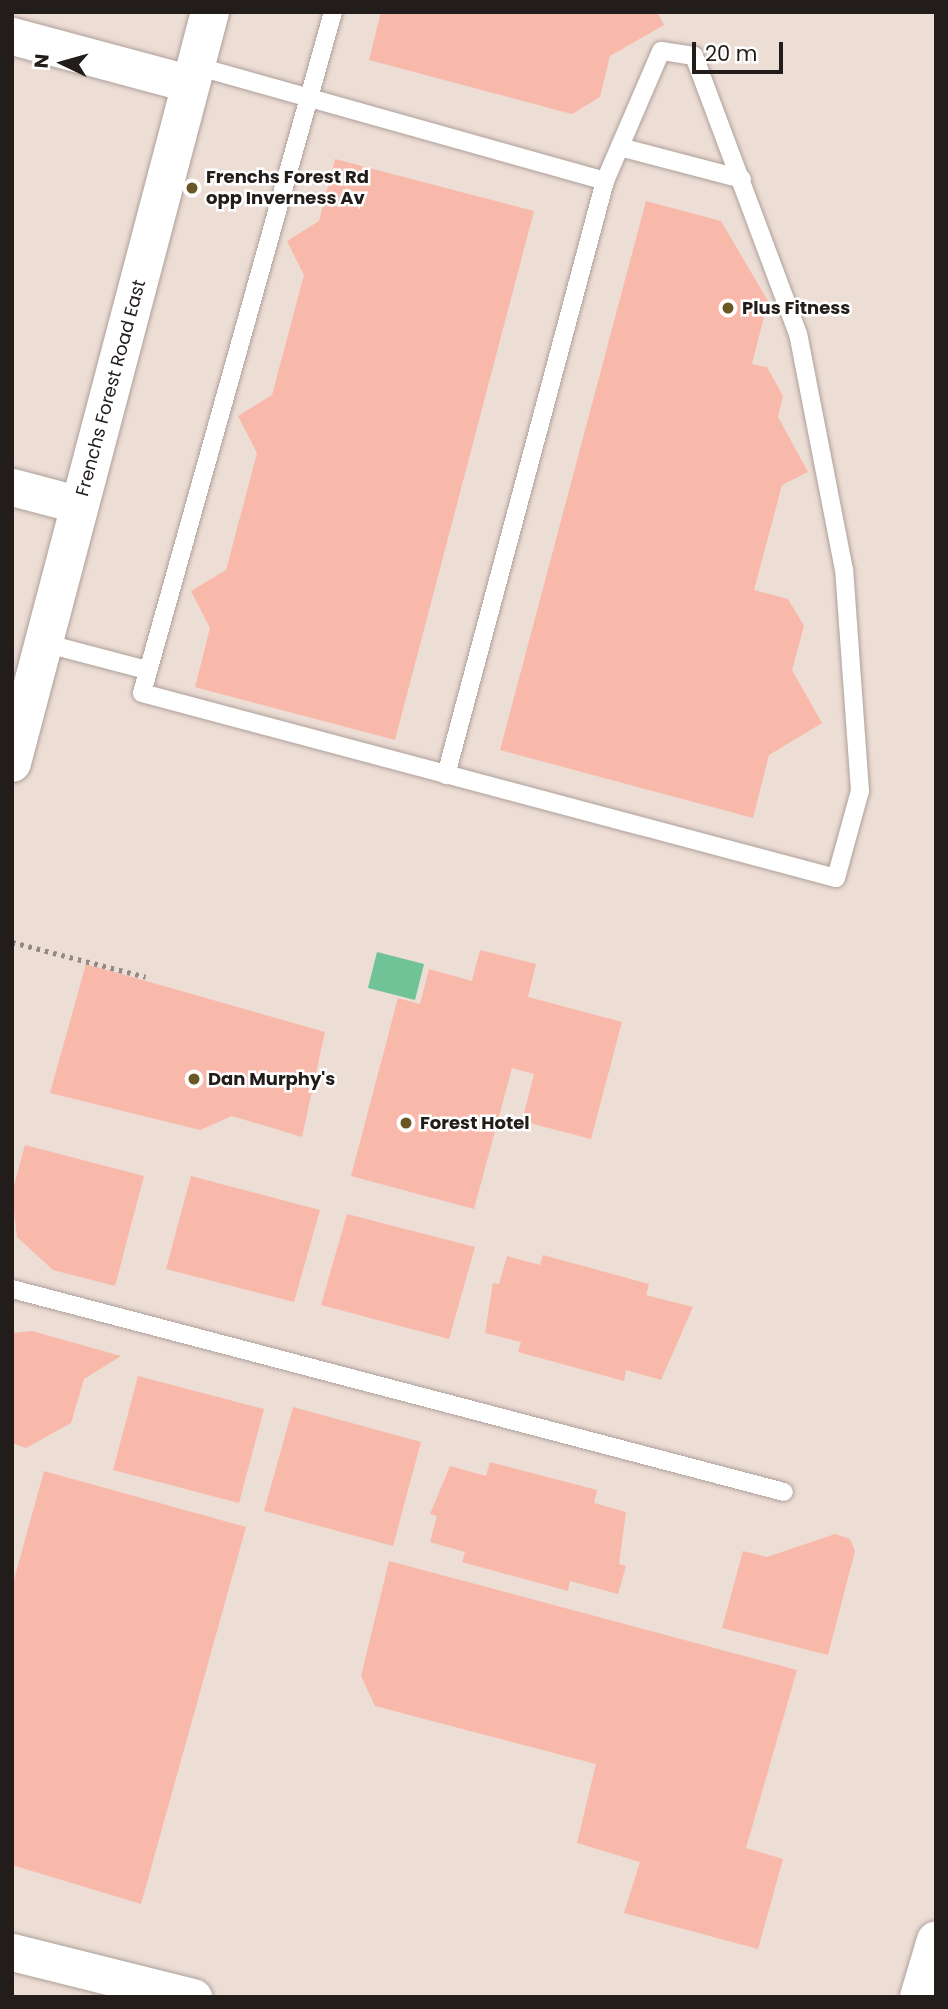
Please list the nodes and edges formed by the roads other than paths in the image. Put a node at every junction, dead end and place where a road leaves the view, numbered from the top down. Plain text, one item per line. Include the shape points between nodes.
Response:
1 (210, 12) edge
2 (333, 12) edge
3 (12, 36) edge
4 (194, 75) junction
5 (310, 102) junction
6 (620, 147) junction
7 (742, 179) junction
8 (605, 181) junction
9 (12, 487) edge
10 (80, 505) junction
11 (44, 643) junction
12 (147, 670) junction
13 (12, 763) edge
14 (446, 775) junction
15 (12, 1289) edge
16 (784, 1492) dead end
17 (936, 1940) edge
18 (12, 1952) edge
19 (193, 1997) edge
20 (919, 1997) edge

1 - 4 main road, Frenchs Forest Road East
2 - 5 lane
3 - 4 street
4 - 5 lane
4 - 10 main road, Frenchs Forest Road East
5 - 8 lane
5 - 12 lane
6 - 7 lane
6 - 7 lane via 661,51 694,56
6 - 8 lane
7 - 14 lane via 798,334 844,570 860,791 836,878
8 - 14 lane
9 - 10 street
10 - 11 main road, Frenchs Forest Road East
11 - 12 lane
11 - 13 main road, Frenchs Forest Road East
12 - 14 lane via 142,693
15 - 16 lane
17 - 20 main road
18 - 19 street

